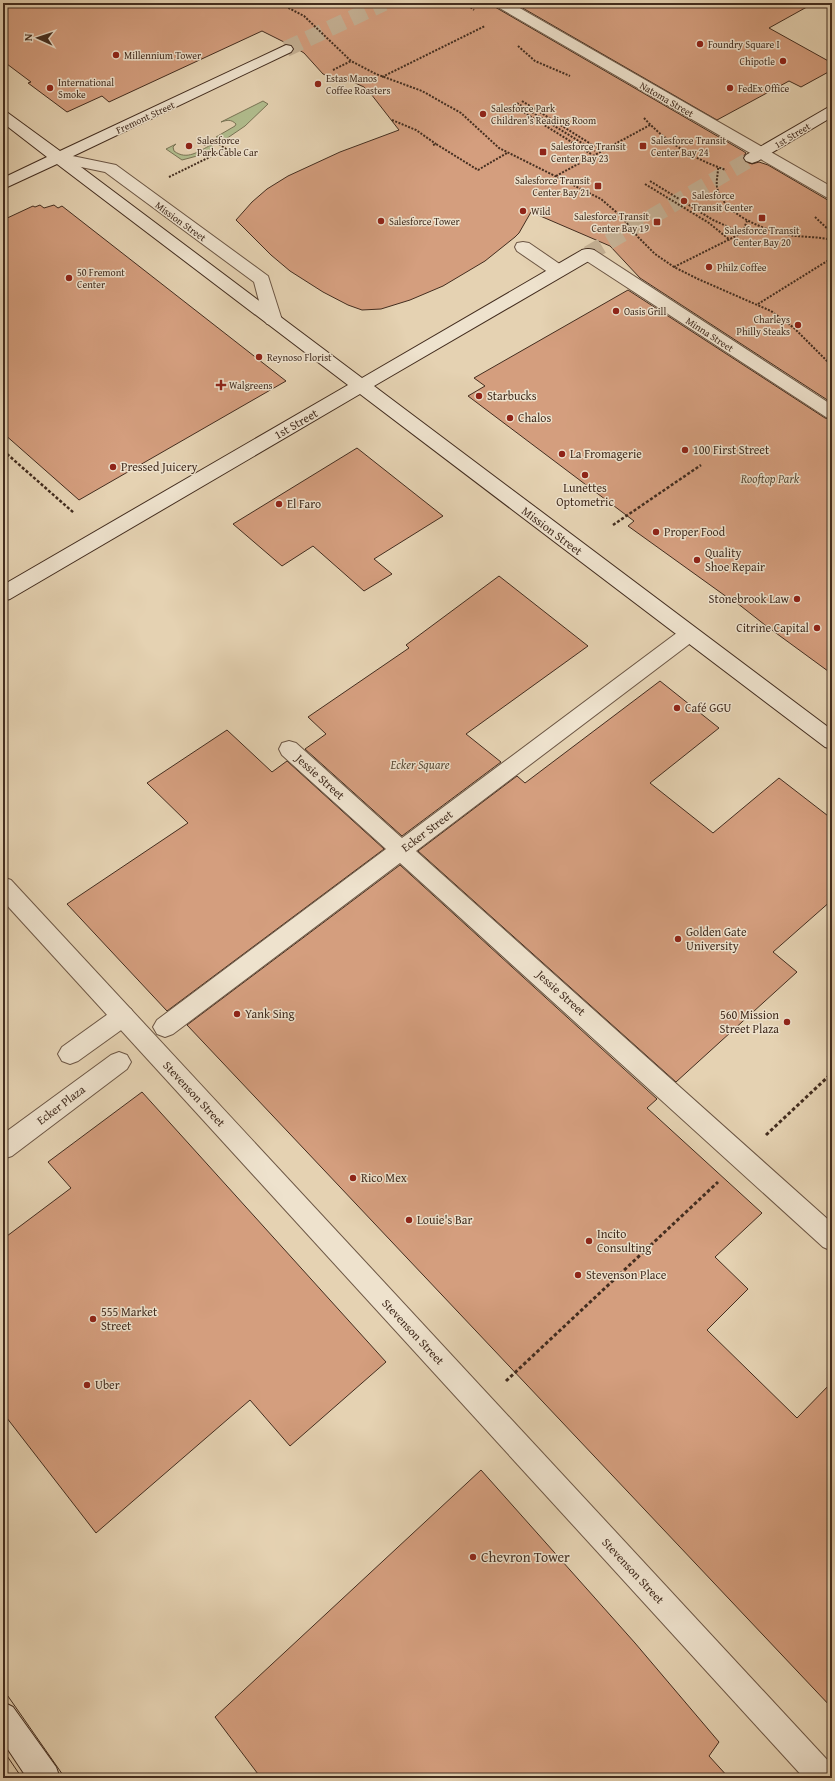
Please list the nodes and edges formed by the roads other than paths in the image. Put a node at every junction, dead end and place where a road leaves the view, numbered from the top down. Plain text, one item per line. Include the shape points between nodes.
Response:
1 (501, 3) edge
2 (286, 50) tunnel mouth
3 (832, 111) edge
4 (3, 116) edge
5 (757, 156) junction
6 (58, 158) junction
7 (3, 184) edge
8 (832, 194) edge
9 (523, 247) dead end
10 (588, 254) joint
11 (558, 271) junction
12 (273, 320) junction
13 (360, 386) junction
14 (832, 413) edge
15 (3, 594) edge
16 (689, 634) junction
17 (832, 741) edge
18 (289, 749) dead end
19 (402, 850) junction
20 (3, 886) edge
21 (123, 1016) junction
22 (165, 1027) dead end
23 (70, 1054) dead end
24 (119, 1062) dead end
25 (3, 1148) edge
26 (832, 1239) edge
27 (3, 1717) edge
28 (45, 1778) edge
29 (824, 1778) edge

1 - 5 street, Natoma Street
2 - 6 street, Fremont Street
3 - 5 street, 1st Street
4 - 6 street, Mission Street
5 - 8 street, Natoma Street
6 - 7 street, Fremont Street
6 - 12 street, Mission Street
6 - 12 street, Mission Street via 110,168 262,280
9 - 11 street
10 - 11 street, 1st Street
10 - 14 street, Minna Street
11 - 13 street, 1st Street
12 - 13 street, Mission Street
13 - 15 street, 1st Street
13 - 16 street, Mission Street
16 - 17 street, Mission Street
16 - 19 street, Ecker Street
18 - 19 street, Jessie Street
19 - 22 street, Ecker Street
19 - 26 street, Jessie Street
20 - 21 street, Stevenson Street
21 - 23 street
21 - 29 street, Stevenson Street
24 - 25 street, Ecker Plaza
27 - 28 street

